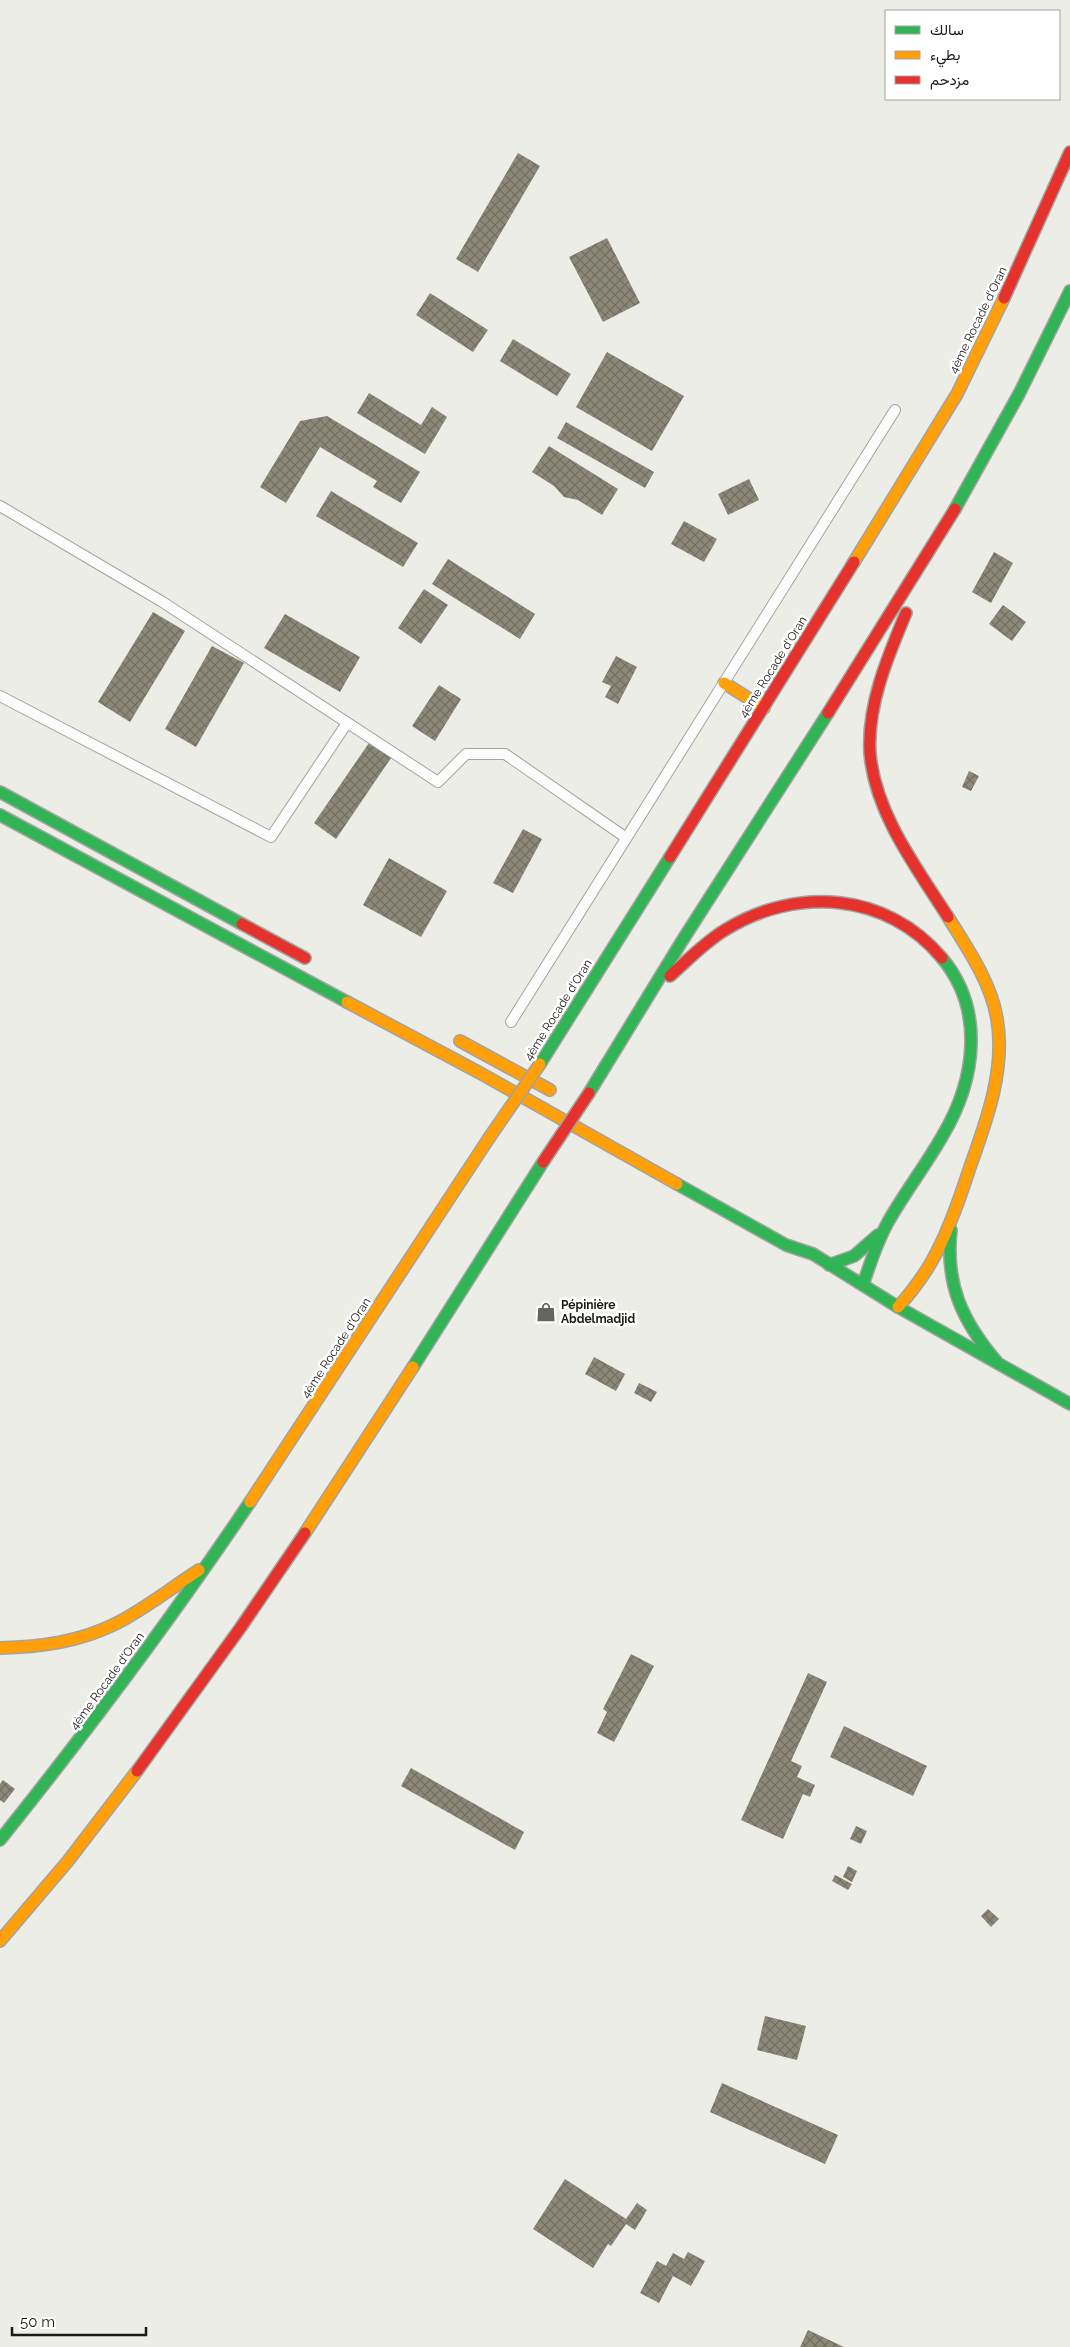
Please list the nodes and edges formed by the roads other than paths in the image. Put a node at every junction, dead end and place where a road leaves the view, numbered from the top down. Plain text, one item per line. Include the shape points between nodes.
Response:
1 (1070, 152) edge
2 (1070, 290) edge
3 (895, 410) dead end
4 (0, 506) edge
5 (936, 545) junction
6 (724, 682) junction
7 (0, 696) edge
8 (764, 708) junction
9 (347, 723) junction
10 (0, 792) edge
11 (0, 815) edge
12 (625, 837) junction
13 (317, 965) dead end
14 (645, 998) junction
15 (511, 1022) dead end
16 (452, 1036) dead end
17 (588, 1112) dead end
18 (954, 1213) junction
19 (882, 1233) junction
20 (799, 1237) dead end
21 (813, 1254) junction
22 (829, 1265) junction
23 (863, 1285) junction
24 (898, 1307) junction
25 (997, 1362) junction
26 (1070, 1404) edge
27 (209, 1564) junction
28 (0, 1648) edge
29 (0, 1840) edge
30 (0, 1940) edge

1 - 8 main road, 4ème Rocade d'Oran via 1013,280 957,394
2 - 5 main road
3 - 6 lane
4 - 9 lane via 161,601
5 - 14 main road
5 - 18 main road via 884,669 873,712 870,752 874,779 887,814 983,978 997,1019 999,1055 995,1077
6 - 8 main road
6 - 12 lane
7 - 9 lane via 270,837
8 - 27 main road, 4ème Rocade d'Oran, bridge via 540,1064
9 - 12 lane via 438,782 466,754 505,754
10 - 13 main road
11 - 21 main road via 480,1073 786,1245
12 - 15 lane
14 - 19 main road via 725,930 764,910 810,901 853,902 885,912 919,933 948,965 963,990 971,1022 972,1058 969,1078 955,1116
14 - 30 main road, bridge via 589,1093 241,1629 106,1812
16 - 17 main road
18 - 24 main road via 920,1282
18 - 25 main road via 950,1267 955,1294 969,1327
19 - 22 main road via 854,1256
19 - 23 main road via 870,1258
20 - 21 main road
21 - 22 main road
22 - 23 main road
23 - 24 main road
24 - 25 main road
25 - 26 main road
27 - 28 main road via 115,1624 47,1645
27 - 29 main road, 4ème Rocade d'Oran via 80,1741

